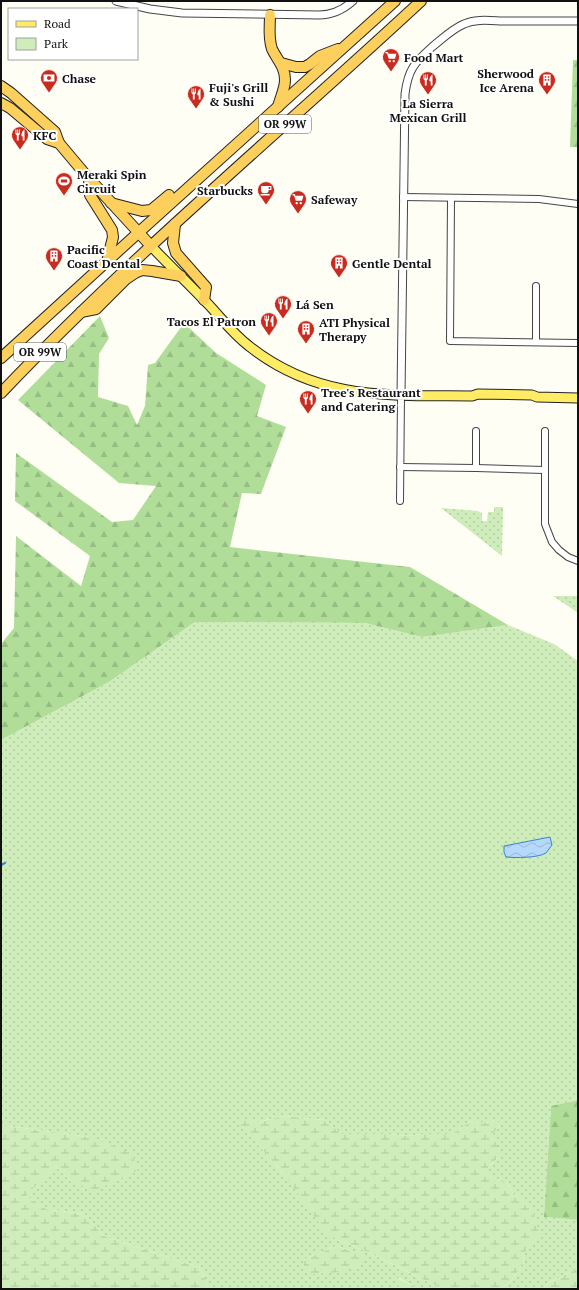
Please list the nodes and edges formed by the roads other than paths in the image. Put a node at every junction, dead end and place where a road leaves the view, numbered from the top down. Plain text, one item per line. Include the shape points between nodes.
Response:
1 (116, 1) edge
2 (352, 1) edge
3 (395, 1) edge
4 (421, 1) edge
5 (270, 14) junction
6 (578, 21) edge
7 (344, 47) junction
8 (281, 63) junction
9 (3, 89) edge
10 (1, 103) edge
11 (278, 107) junction
12 (59, 143) junction
13 (214, 165) junction
14 (88, 179) junction
15 (403, 197) junction
16 (451, 199) junction
17 (111, 203) junction
18 (578, 204) edge
19 (175, 224) junction
20 (138, 233) junction
21 (150, 246) junction
22 (107, 262) junction
23 (181, 276) junction
24 (536, 286) dead end
25 (204, 300) junction
26 (81, 312) junction
27 (536, 342) junction
28 (578, 343) edge
29 (1, 358) edge
30 (1, 393) edge
31 (401, 395) junction
32 (578, 398) edge
33 (476, 431) dead end
34 (544, 431) dead end
35 (400, 467) junction
36 (476, 468) junction
37 (544, 470) junction
38 (400, 501) dead end
39 (578, 561) edge

1 - 5 street via 182,13
2 - 5 street via 342,9 324,15
3 - 7 highway, OR 99W
4 - 19 highway, OR 99W
5 - 8 highway via 271,42
6 - 15 street via 469,22 451,31 419,59 408,77 405,94
7 - 8 highway via 320,56 305,66 296,67
7 - 11 highway, OR 99W
8 - 11 highway via 285,81
9 - 12 highway via 55,132
10 - 12 highway via 47,138
11 - 13 highway, OR 99W
12 - 14 highway
13 - 17 highway via 203,165 151,210 142,211
13 - 20 highway, OR 99W
14 - 17 highway
14 - 22 highway via 90,195 112,230 113,237
15 - 16 street
15 - 31 street
16 - 18 street via 539,199
16 - 27 street via 450,341
17 - 20 highway
19 - 21 highway, OR 99W
19 - 25 highway via 173,243 176,253 206,287
20 - 21 highway
20 - 22 highway, OR 99W
21 - 23 main road
21 - 26 highway, OR 99W
22 - 29 highway, OR 99W
23 - 25 main road
23 - 26 highway via 152,271 135,272 96,309
24 - 27 street
25 - 31 main road via 239,338 284,369 337,389
26 - 30 highway, OR 99W
27 - 28 street
31 - 32 main road via 472,396 478,399 504,400 531,400 537,397
31 - 35 street
33 - 36 street
34 - 37 street
35 - 36 street
35 - 38 street
36 - 37 street
37 - 39 street via 544,517 547,532 559,550

